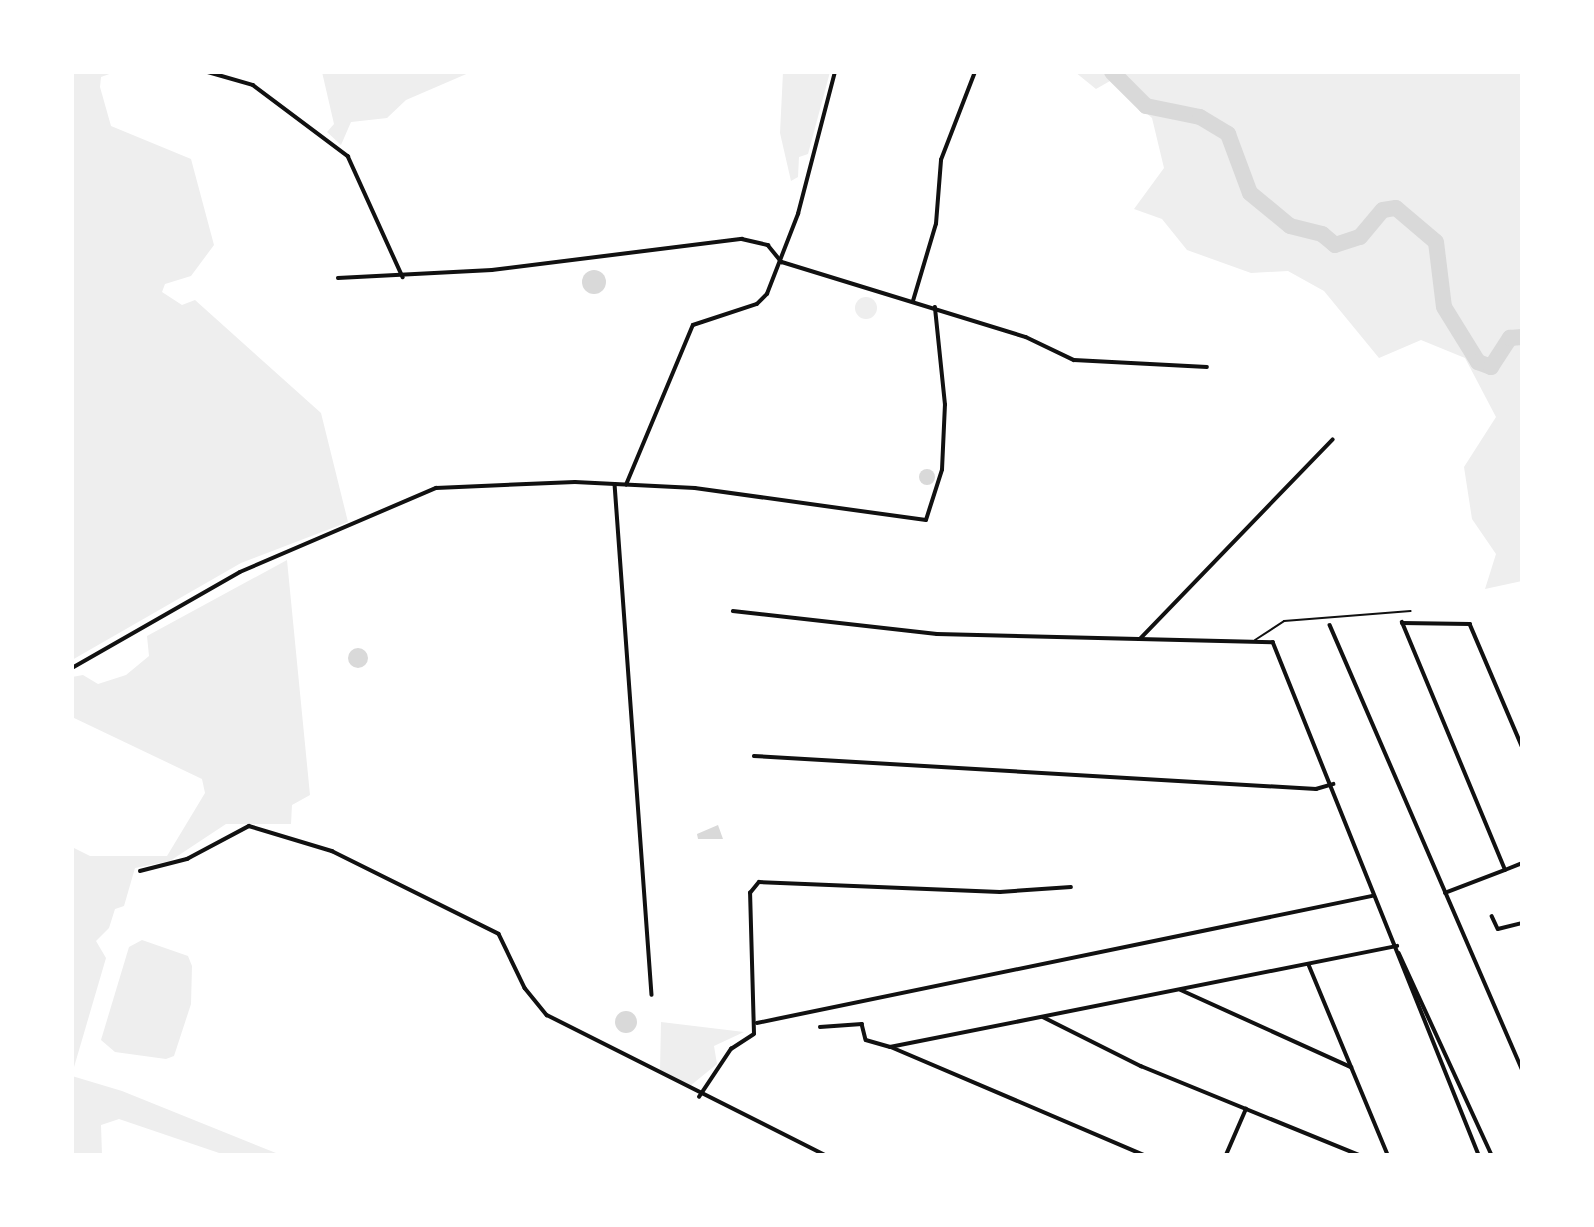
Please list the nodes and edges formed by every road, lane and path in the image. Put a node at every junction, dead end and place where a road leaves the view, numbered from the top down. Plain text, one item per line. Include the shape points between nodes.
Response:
1 (208, 72) edge
2 (835, 72) edge
3 (975, 72) edge
4 (782, 262) junction
5 (403, 277) junction
6 (338, 278) dead end
7 (913, 300) junction
8 (934, 308) junction
9 (1207, 367) dead end
10 (1332, 440) dead end
11 (615, 484) junction
12 (626, 485) junction
13 (733, 611) dead end
14 (1411, 611) dead end
15 (1330, 625) dead end
16 (1140, 639) junction
17 (1253, 643) junction
18 (72, 668) edge
19 (1522, 746) edge
20 (754, 756) dead end
21 (1333, 784) junction
22 (1522, 863) edge
23 (1505, 870) junction
24 (140, 871) dead end
25 (1070, 887) dead end
26 (1445, 893) junction
27 (1372, 896) dead end
28 (1492, 916) dead end
29 (1522, 923) edge
30 (1397, 946) junction
31 (1398, 953) junction
32 (1309, 965) junction
33 (1179, 989) junction
34 (652, 995) dead end
35 (1042, 1017) junction
36 (757, 1023) junction
37 (820, 1027) dead end
38 (890, 1047) junction
39 (1351, 1067) junction
40 (1522, 1069) edge
41 (1458, 1074) junction
42 (1447, 1079) junction
43 (699, 1097) junction
44 (1246, 1109) junction
45 (825, 1155) edge
46 (1144, 1155) edge
47 (1226, 1155) edge
48 (1359, 1155) edge
49 (1388, 1155) edge
50 (1479, 1155) edge
51 (1492, 1155) edge

1 - 5 street via 253,85 348,156
2 - 4 street
3 - 7 street via 942,160 936,224
4 - 5 street via 760,241 729,239
4 - 7 street
4 - 12 street via 757,304 692,325
5 - 6 street
7 - 8 street
8 - 9 street via 1026,337 1074,360
8 - 12 street via 943,377 942,470 926,520 782,505 717,491
10 - 16 street via 1265,503
11 - 12 street
11 - 18 street via 436,488 292,550
11 - 34 street
13 - 16 street via 937,634
14 - 17 lane via 1284,621
15 - 26 street
16 - 17 street
17 - 21 street via 1273,642
19 - 23 street via 1470,624 1402,623
20 - 21 street via 1316,789
21 - 30 street
22 - 23 street
23 - 26 street
24 - 43 street via 187,859 249,826 332,851 499,934 540,1010
25 - 36 street via 1000,892 763,880 750,893
26 - 40 street
27 - 36 street
28 - 29 street via 1498,929
30 - 31 street
30 - 32 street
31 - 41 street
31 - 42 street
32 - 33 street
32 - 39 street
33 - 35 street
33 - 39 street
35 - 38 street
35 - 44 street
36 - 43 street
37 - 38 street via 862,1024 866,1040
38 - 46 street
39 - 49 street
41 - 42 street
41 - 51 street
42 - 50 street
43 - 45 street
44 - 47 street
44 - 48 street

